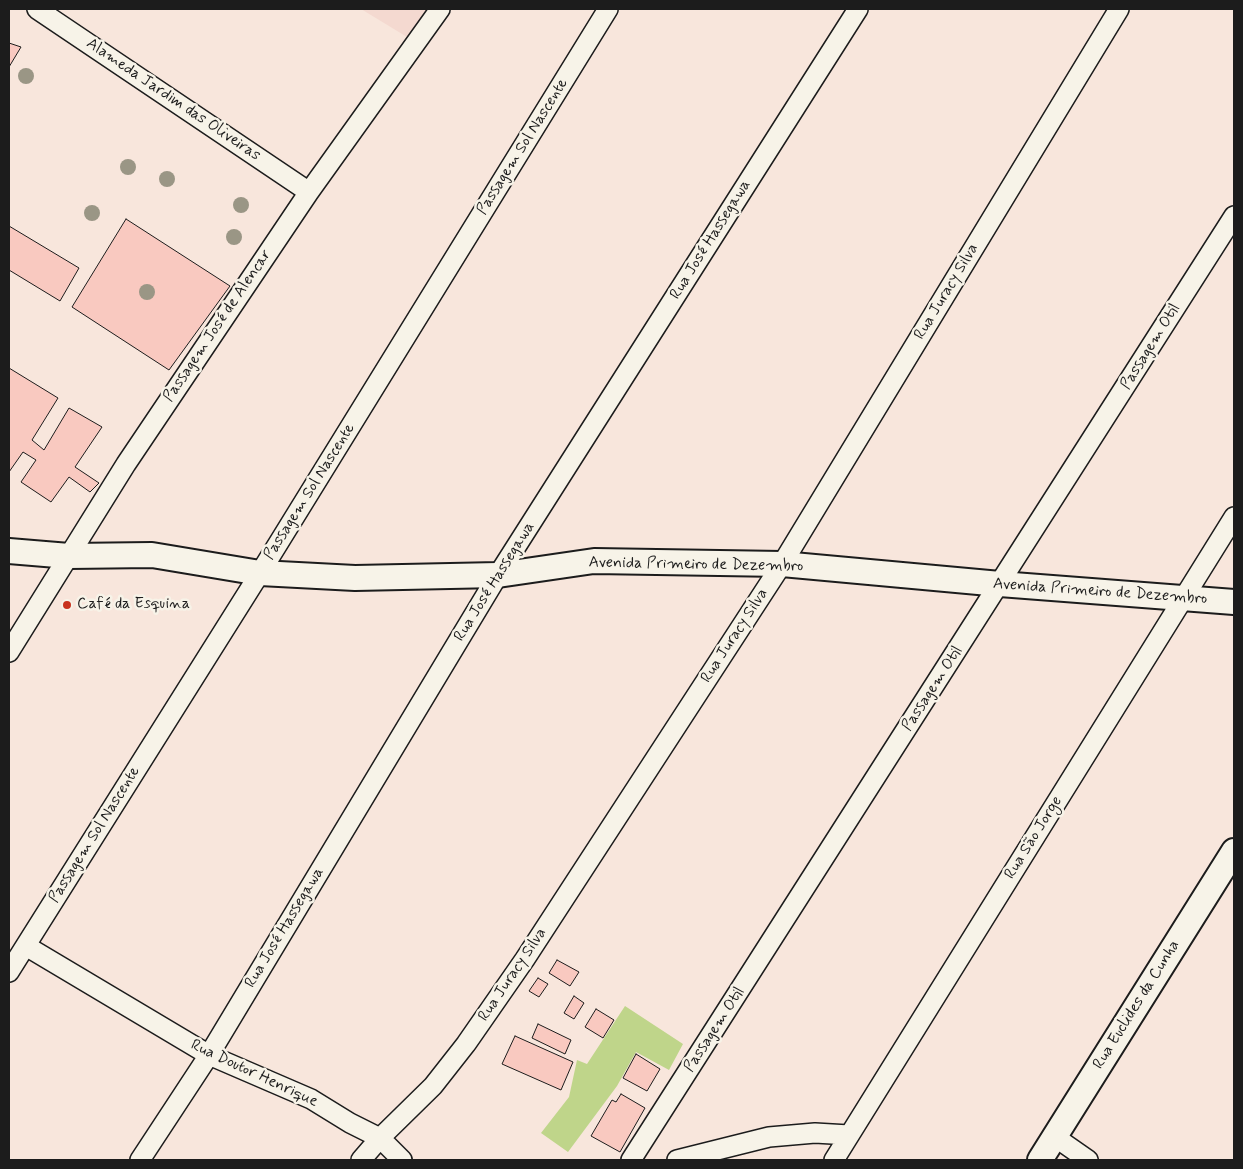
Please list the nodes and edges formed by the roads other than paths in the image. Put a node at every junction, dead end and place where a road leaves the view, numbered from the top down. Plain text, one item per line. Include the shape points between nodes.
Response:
1 (37, 9) edge
2 (440, 9) edge
3 (608, 9) edge
4 (858, 9) edge
5 (1119, 9) edge
6 (309, 192) junction
7 (1234, 216) edge
8 (1234, 516) edge
9 (9, 551) edge
10 (69, 556) junction
11 (782, 564) junction
12 (260, 573) junction
13 (498, 575) junction
14 (1000, 584) junction
15 (1184, 598) junction
16 (1234, 602) edge
17 (9, 652) edge
18 (1234, 851) edge
19 (26, 946) junction
20 (9, 972) edge
21 (209, 1055) junction
22 (849, 1136) junction
23 (1055, 1137) junction
24 (380, 1138) junction
25 (140, 1160) edge
26 (361, 1160) edge
27 (402, 1160) edge
28 (631, 1160) edge
29 (677, 1160) edge
30 (834, 1160) edge
31 (1040, 1160) edge
32 (1088, 1160) edge

1 - 6 street, Alameda Jardim das Oliveiras
2 - 6 street, Passagem José de Alencar
3 - 12 street, Passagem Sol Nascente
4 - 13 street, Rua José Hassegawa
5 - 11 street, Rua Juracy Silva
6 - 10 street, Passagem José de Alencar via 126,464
7 - 14 street, Passagem Otil
8 - 15 street, Rua São Jorge
9 - 10 street, Avenida Primeiro de Dezembro
10 - 12 street, Avenida Primeiro de Dezembro via 152,555
10 - 17 street, Passagem José de Alencar
11 - 13 street, Avenida Primeiro de Dezembro via 594,561
11 - 14 street, Avenida Primeiro de Dezembro
11 - 24 street, Rua Juracy Silva via 466,1044 433,1086
12 - 13 street, Avenida Primeiro de Dezembro via 355,578
12 - 19 street, Passagem Sol Nascente
13 - 21 street, Rua José Hassegawa
14 - 15 street, Avenida Primeiro de Dezembro
14 - 28 street, Passagem Otil
15 - 16 street, Avenida Primeiro de Dezembro
15 - 22 street, Rua São Jorge
18 - 23 street, Rua Euclides da Cunha
19 - 20 street, Passagem Sol Nascente
19 - 21 street, Rua Doutor Henrique
21 - 24 street, Rua Doutor Henrique via 311,1099
21 - 25 street, Rua José Hassegawa
22 - 29 street via 815,1133 769,1136
22 - 30 street, Rua São Jorge
23 - 31 street, Rua Euclides da Cunha
23 - 32 street
24 - 26 street, Rua Juracy Silva
24 - 27 street, Rua Doutor Henrique

